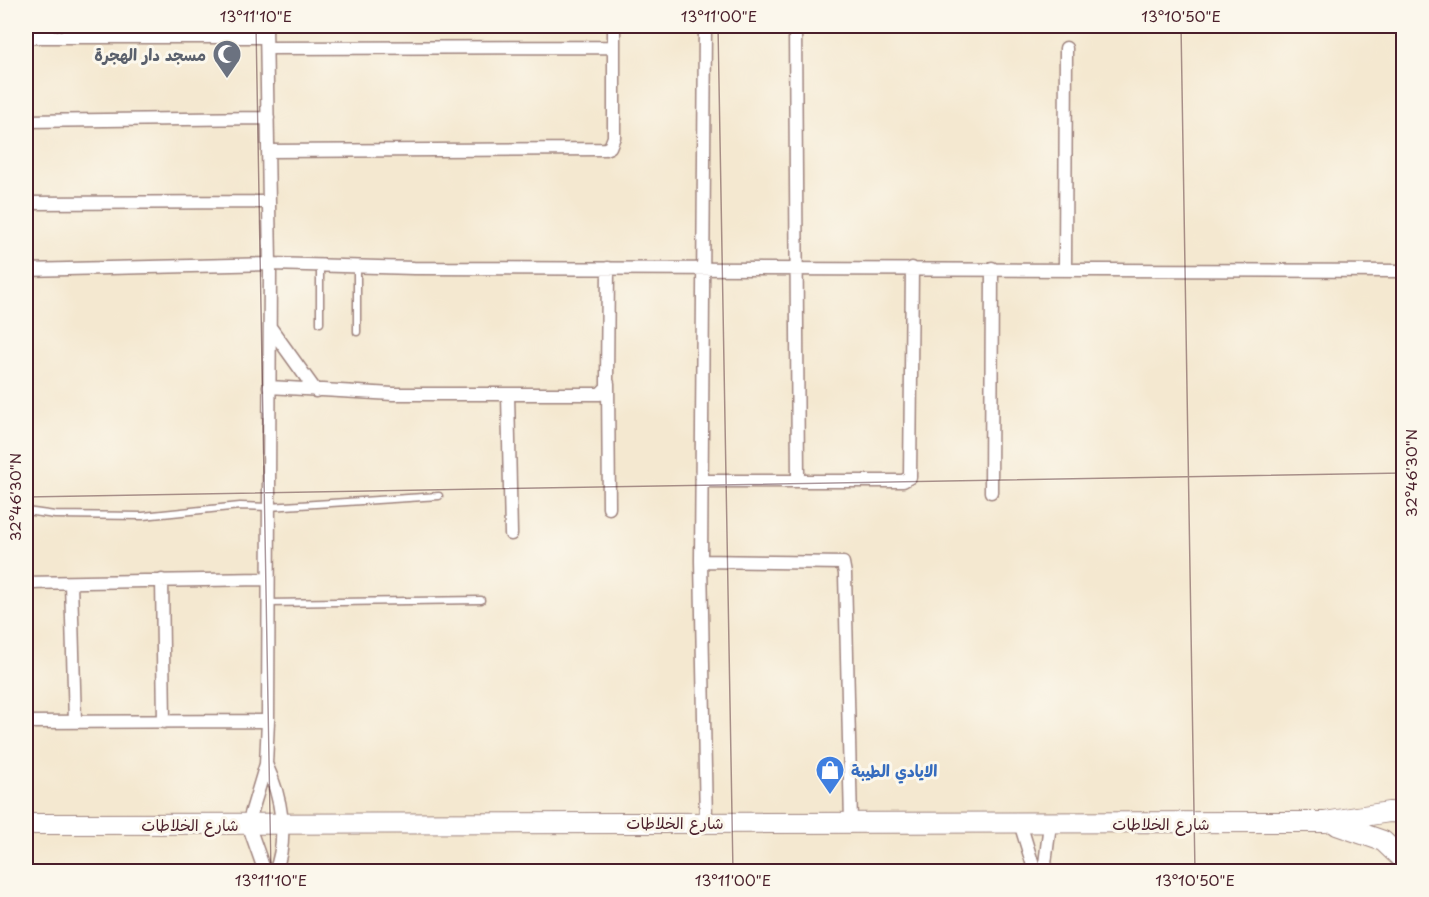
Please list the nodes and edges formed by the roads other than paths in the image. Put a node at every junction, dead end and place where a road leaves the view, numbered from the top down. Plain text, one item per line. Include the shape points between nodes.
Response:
1 (614, 26) edge
2 (705, 26) edge
3 (795, 26) edge
4 (26, 37) edge
5 (266, 37) edge
6 (614, 47) junction
7 (1066, 48) dead end
8 (268, 118) junction
9 (26, 122) edge
10 (268, 151) junction
11 (269, 202) junction
12 (26, 203) edge
13 (270, 264) junction
14 (320, 265) junction
15 (357, 266) junction
16 (608, 268) junction
17 (704, 268) junction
18 (796, 268) junction
19 (912, 268) junction
20 (992, 268) junction
21 (1065, 269) junction
22 (26, 270) edge
23 (1404, 271) edge
24 (320, 323) dead end
25 (270, 327) junction
26 (357, 332) dead end
27 (608, 381) junction
28 (269, 387) junction
29 (316, 391) junction
30 (508, 394) junction
31 (798, 479) junction
32 (702, 481) junction
33 (991, 492) dead end
34 (439, 496) dead end
35 (269, 507) junction
36 (609, 508) dead end
37 (26, 511) edge
38 (511, 534) dead end
39 (701, 561) junction
40 (268, 579) junction
41 (162, 580) junction
42 (71, 583) junction
43 (26, 584) edge
44 (481, 600) dead end
45 (268, 603) junction
46 (268, 721) junction
47 (26, 722) edge
48 (75, 722) junction
49 (164, 722) junction
50 (266, 764) junction
51 (1404, 813) edge
52 (706, 822) junction
53 (851, 822) junction
54 (1325, 822) junction
55 (26, 824) edge
56 (248, 824) junction
57 (283, 824) junction
58 (1020, 824) junction
59 (1050, 824) junction
60 (1404, 861) edge
61 (265, 872) edge
62 (275, 872) edge
63 (1035, 872) edge
64 (1044, 872) edge

1 - 6 street
2 - 17 street
3 - 18 street
4 - 5 street
5 - 6 street
5 - 8 street
6 - 10 street via 614,137 605,149
7 - 21 street
8 - 9 street
8 - 10 street
10 - 11 street
11 - 12 street
11 - 13 street
13 - 14 street
13 - 22 street
13 - 25 street
14 - 15 street
14 - 24 lane
15 - 16 street
15 - 26 lane
16 - 17 street
16 - 27 street
17 - 18 street
17 - 32 street
18 - 19 street
18 - 31 street
19 - 20 street
19 - 31 street via 910,477 903,481
20 - 21 street
20 - 33 street
21 - 23 street
25 - 28 street
25 - 29 street
27 - 30 street via 604,391 595,394
27 - 36 street
28 - 29 street
28 - 35 street
29 - 30 street
30 - 38 street
31 - 32 street
32 - 39 street
34 - 35 lane
35 - 37 lane via 240,506 143,516
35 - 40 street
39 - 52 street
39 - 53 street via 843,563
40 - 41 street
40 - 45 street
41 - 42 street
41 - 49 street
42 - 43 street
42 - 48 street
44 - 45 lane
45 - 46 street
46 - 49 street
46 - 50 street
47 - 48 street
48 - 49 street
50 - 56 street
50 - 57 street
51 - 54 main road
52 - 53 main road, شارع الخلاطات
52 - 57 main road, شارع الخلاطات
53 - 58 main road, شارع الخلاطات
54 - 59 main road, شارع الخلاطات
54 - 60 main road via 1372,835
55 - 56 main road, شارع الخلاطات
56 - 57 main road, شارع الخلاطات
56 - 61 street
57 - 62 street via 282,852
58 - 59 main road, شارع الخلاطات
58 - 63 street
59 - 64 street

